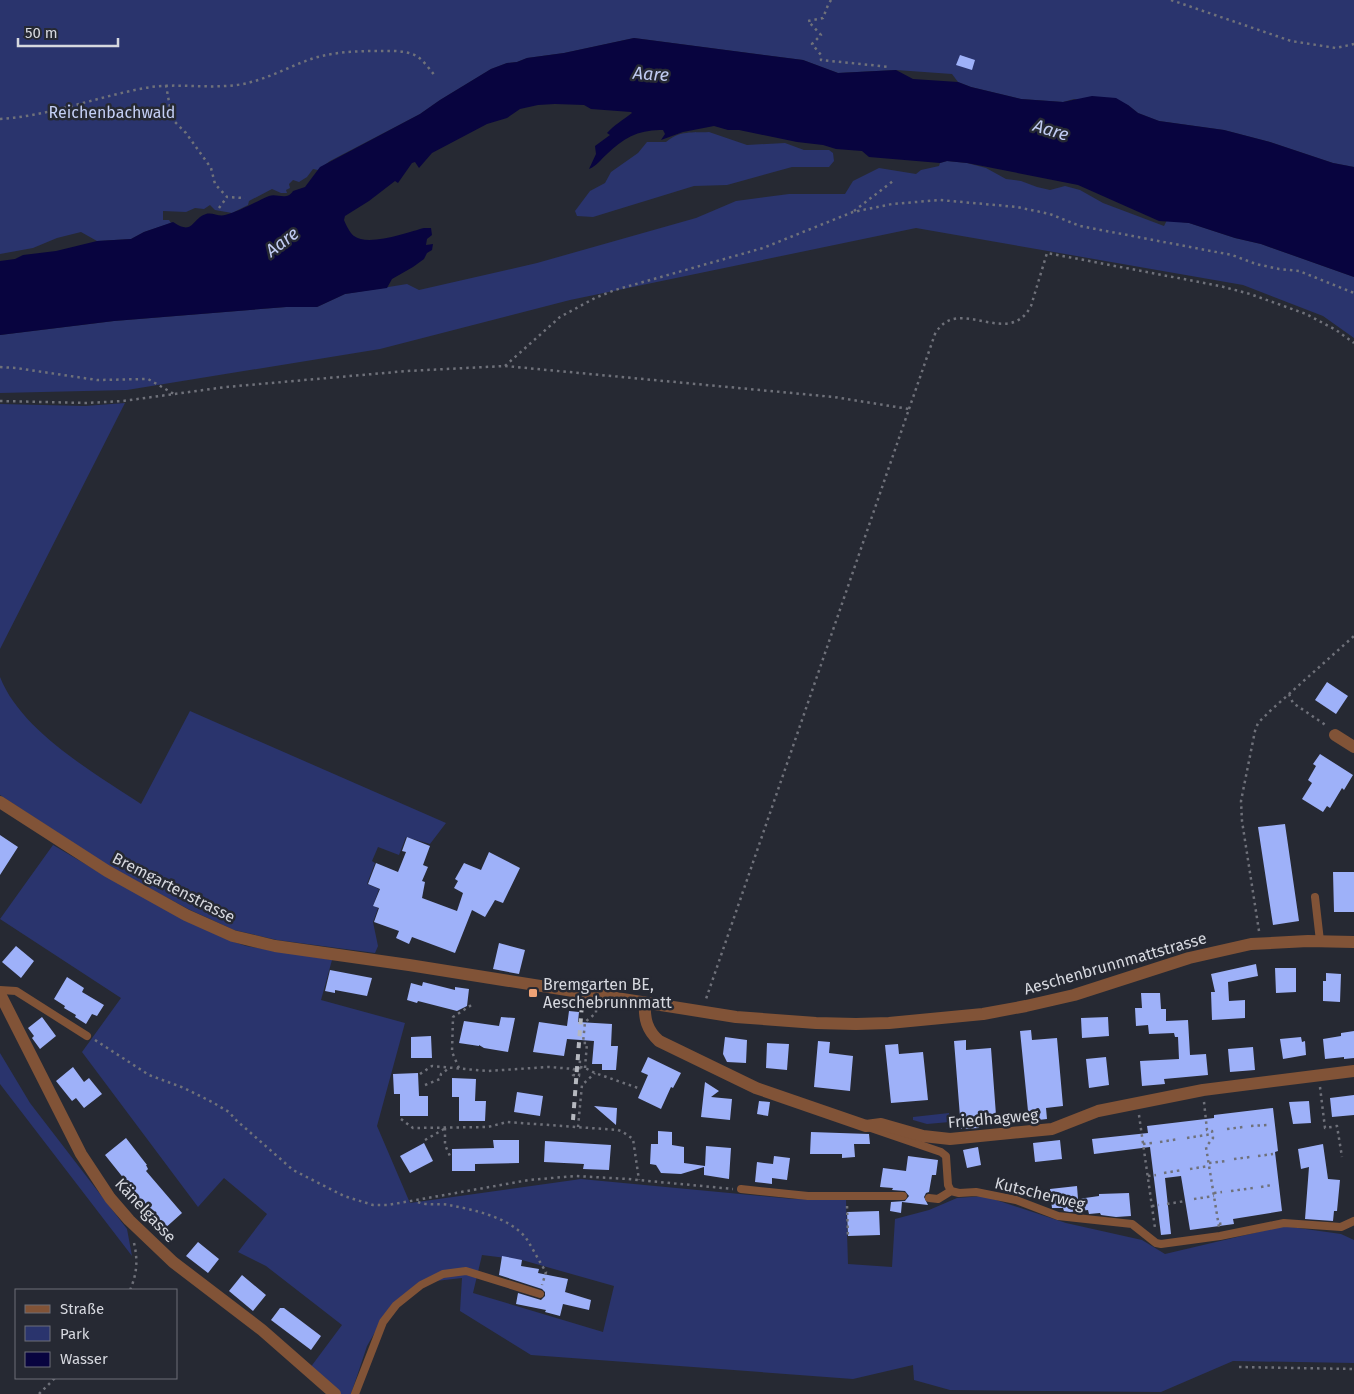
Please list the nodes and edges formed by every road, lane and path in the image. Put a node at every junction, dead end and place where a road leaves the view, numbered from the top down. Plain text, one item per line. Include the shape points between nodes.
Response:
1 (831, 0) edge
2 (1171, 0) edge
3 (1354, 44) edge
4 (890, 67) dead end
5 (436, 77) dead end
6 (166, 85) junction
7 (0, 119) edge
8 (893, 181) dead end
9 (228, 197) junction
10 (245, 198) dead end
11 (219, 208) dead end
12 (853, 212) junction
13 (1354, 293) edge
14 (1354, 343) edge
15 (505, 366) junction
16 (0, 367) edge
17 (175, 394) junction
18 (0, 401) edge
19 (909, 409) junction
20 (1354, 636) edge
21 (1289, 694) junction
22 (1335, 735) joint
23 (1354, 747) edge
24 (0, 802) edge
25 (1315, 897) dead end
26 (1320, 941) junction
27 (1260, 942) junction
28 (1354, 942) edge
29 (409, 965) joint
30 (0, 990) edge
31 (0, 994) edge
32 (597, 996) junction
33 (645, 1003) junction
34 (473, 1004) dead end
35 (702, 1013) junction
36 (87, 1036) joint
37 (580, 1060) dead end
38 (580, 1067) junction
39 (449, 1068) junction
40 (585, 1068) junction
41 (459, 1069) junction
42 (1354, 1071) edge
43 (595, 1073) junction
44 (420, 1074) dead end
45 (1319, 1076) junction
46 (425, 1085) dead end
47 (638, 1088) dead end
48 (1202, 1090) junction
49 (1137, 1104) junction
50 (400, 1119) dead end
51 (1266, 1124) dead end
52 (866, 1126) junction
53 (1251, 1126) dead end
54 (578, 1127) junction
55 (1243, 1127) dead end
56 (445, 1128) junction
57 (1227, 1129) dead end
58 (1218, 1130) dead end
59 (1212, 1132) junction
60 (1187, 1138) dead end
61 (1179, 1139) dead end
62 (425, 1140) dead end
63 (1160, 1142) dead end
64 (1152, 1143) dead end
65 (1143, 1144) junction
66 (1273, 1154) dead end
67 (450, 1156) dead end
68 (1258, 1156) dead end
69 (1250, 1157) dead end
70 (1342, 1157) dead end
71 (1234, 1159) dead end
72 (1226, 1160) dead end
73 (1209, 1164) junction
74 (1190, 1169) dead end
75 (1182, 1170) dead end
76 (1164, 1173) dead end
77 (1156, 1175) dead end
78 (1147, 1176) junction
79 (640, 1180) junction
80 (1272, 1185) dead end
81 (1261, 1186) dead end
82 (1253, 1188) dead end
83 (741, 1189) joint
84 (951, 1191) junction
85 (1230, 1191) dead end
86 (1222, 1192) dead end
87 (1214, 1194) junction
88 (903, 1196) dead end
89 (929, 1198) dead end
90 (1194, 1199) dead end
91 (417, 1201) junction
92 (1186, 1201) dead end
93 (1167, 1204) dead end
94 (1159, 1205) dead end
95 (1152, 1206) junction
96 (847, 1212) dead end
97 (129, 1220) junction
98 (1354, 1221) edge
99 (1225, 1223) dead end
100 (1218, 1224) junction
101 (1155, 1230) dead end
102 (1220, 1236) junction
103 (848, 1238) dead end
104 (130, 1289) edge
105 (540, 1294) joint
106 (1239, 1367) dead end
107 (1354, 1369) edge
108 (54, 1379) edge
109 (39, 1394) edge
110 (335, 1394) edge
111 (355, 1394) edge

1 - 4 path via 823,18 808,21 821,35 812,44 821,60
2 - 3 path via 1291,41 1336,48
5 - 6 path via 423,61 412,54 359,50 314,58 261,80 242,84
6 - 7 path via 37,114
6 - 9 path via 172,119 186,133 211,168 215,184
8 - 12 path
9 - 10 path
9 - 11 path
12 - 13 path via 892,204 940,200 1017,207 1050,214 1080,226 1299,271
12 - 15 path via 763,248 595,298 560,317
14 - 19 path via 1306,314 1250,294 1047,253 1031,306 1018,321 1004,324 954,318 940,326
15 - 17 path via 388,372 226,386
15 - 19 path via 834,397
16 - 17 path via 97,380 148,379
17 - 18 path via 86,403
19 - 35 path
20 - 21 path
21 - 22 path via 1293,703 1330,728
21 - 27 path via 1258,722 1241,801
22 - 23 street
24 - 29 street, Bremgartenstrasse via 107,871 186,915 233,936 275,946
25 - 26 lane
26 - 27 street, Aeschenbrunnmattstrasse
26 - 28 street, Aeschenbrunnmattstrasse
27 - 35 street, Aeschenbrunnmattstrasse via 1189,958 1052,1000 983,1014 848,1024
29 - 32 street, Aeschenbrunnmattstrasse
30 - 36 lane via 16,991
31 - 97 street, Känelgasse via 81,1154
32 - 33 street, Aeschenbrunnmattstrasse
32 - 40 path via 596,1013 584,1022 583,1042 587,1043
33 - 35 street, Aeschenbrunnmattstrasse
33 - 52 street, Friedhagweg via 646,1024 659,1041 756,1088
34 - 41 path via 453,1017 452,1052
36 - 91 path via 149,1075 184,1088 229,1112 293,1170 319,1184 373,1205
37 - 38 path
38 - 40 path
38 - 41 path via 579,1076 573,1075 574,1068
39 - 41 path
39 - 44 path via 432,1066
39 - 46 path via 440,1079
40 - 43 path
42 - 45 street, Friedhagweg
43 - 47 path
43 - 54 path via 582,1085
45 - 48 street, Friedhagweg
45 - 70 path via 1325,1128 1337,1126
48 - 49 street, Friedhagweg
48 - 59 path via 1207,1130
49 - 52 street, Friedhagweg via 1098,1111 1052,1129 950,1139 923,1136 876,1123
49 - 65 path
50 - 56 path via 413,1128
51 - 53 path
52 - 84 lane via 941,1152 946,1156
54 - 56 path via 507,1122 488,1127
54 - 79 path via 618,1130 630,1135 635,1144
55 - 57 path
56 - 62 path
56 - 67 path via 445,1145
58 - 59 path
59 - 60 path
59 - 73 path via 1213,1138 1206,1147
61 - 63 path
64 - 65 path
65 - 78 path
66 - 68 path
69 - 71 path
72 - 73 path
73 - 74 path
73 - 87 path
75 - 76 path
77 - 78 path
78 - 95 path
79 - 83 path
79 - 91 path via 575,1176 529,1180
80 - 81 path
82 - 85 path
83 - 88 lane via 808,1196
84 - 89 lane via 938,1199
84 - 102 lane, Kutscherweg via 1016,1200 1058,1216 1132,1224 1161,1244
86 - 87 path
87 - 90 path
87 - 100 path
91 - 105 path via 476,1212 516,1228 546,1272
92 - 93 path
94 - 95 path
95 - 101 path
96 - 103 path
97 - 104 path via 137,1265
97 - 110 street, Känelgasse via 173,1262 262,1330
98 - 102 lane, Kutscherweg via 1341,1227 1284,1223
99 - 100 path
100 - 102 path
105 - 111 lane via 466,1271 443,1274 421,1285 396,1305 383,1322
106 - 107 path
108 - 109 path

